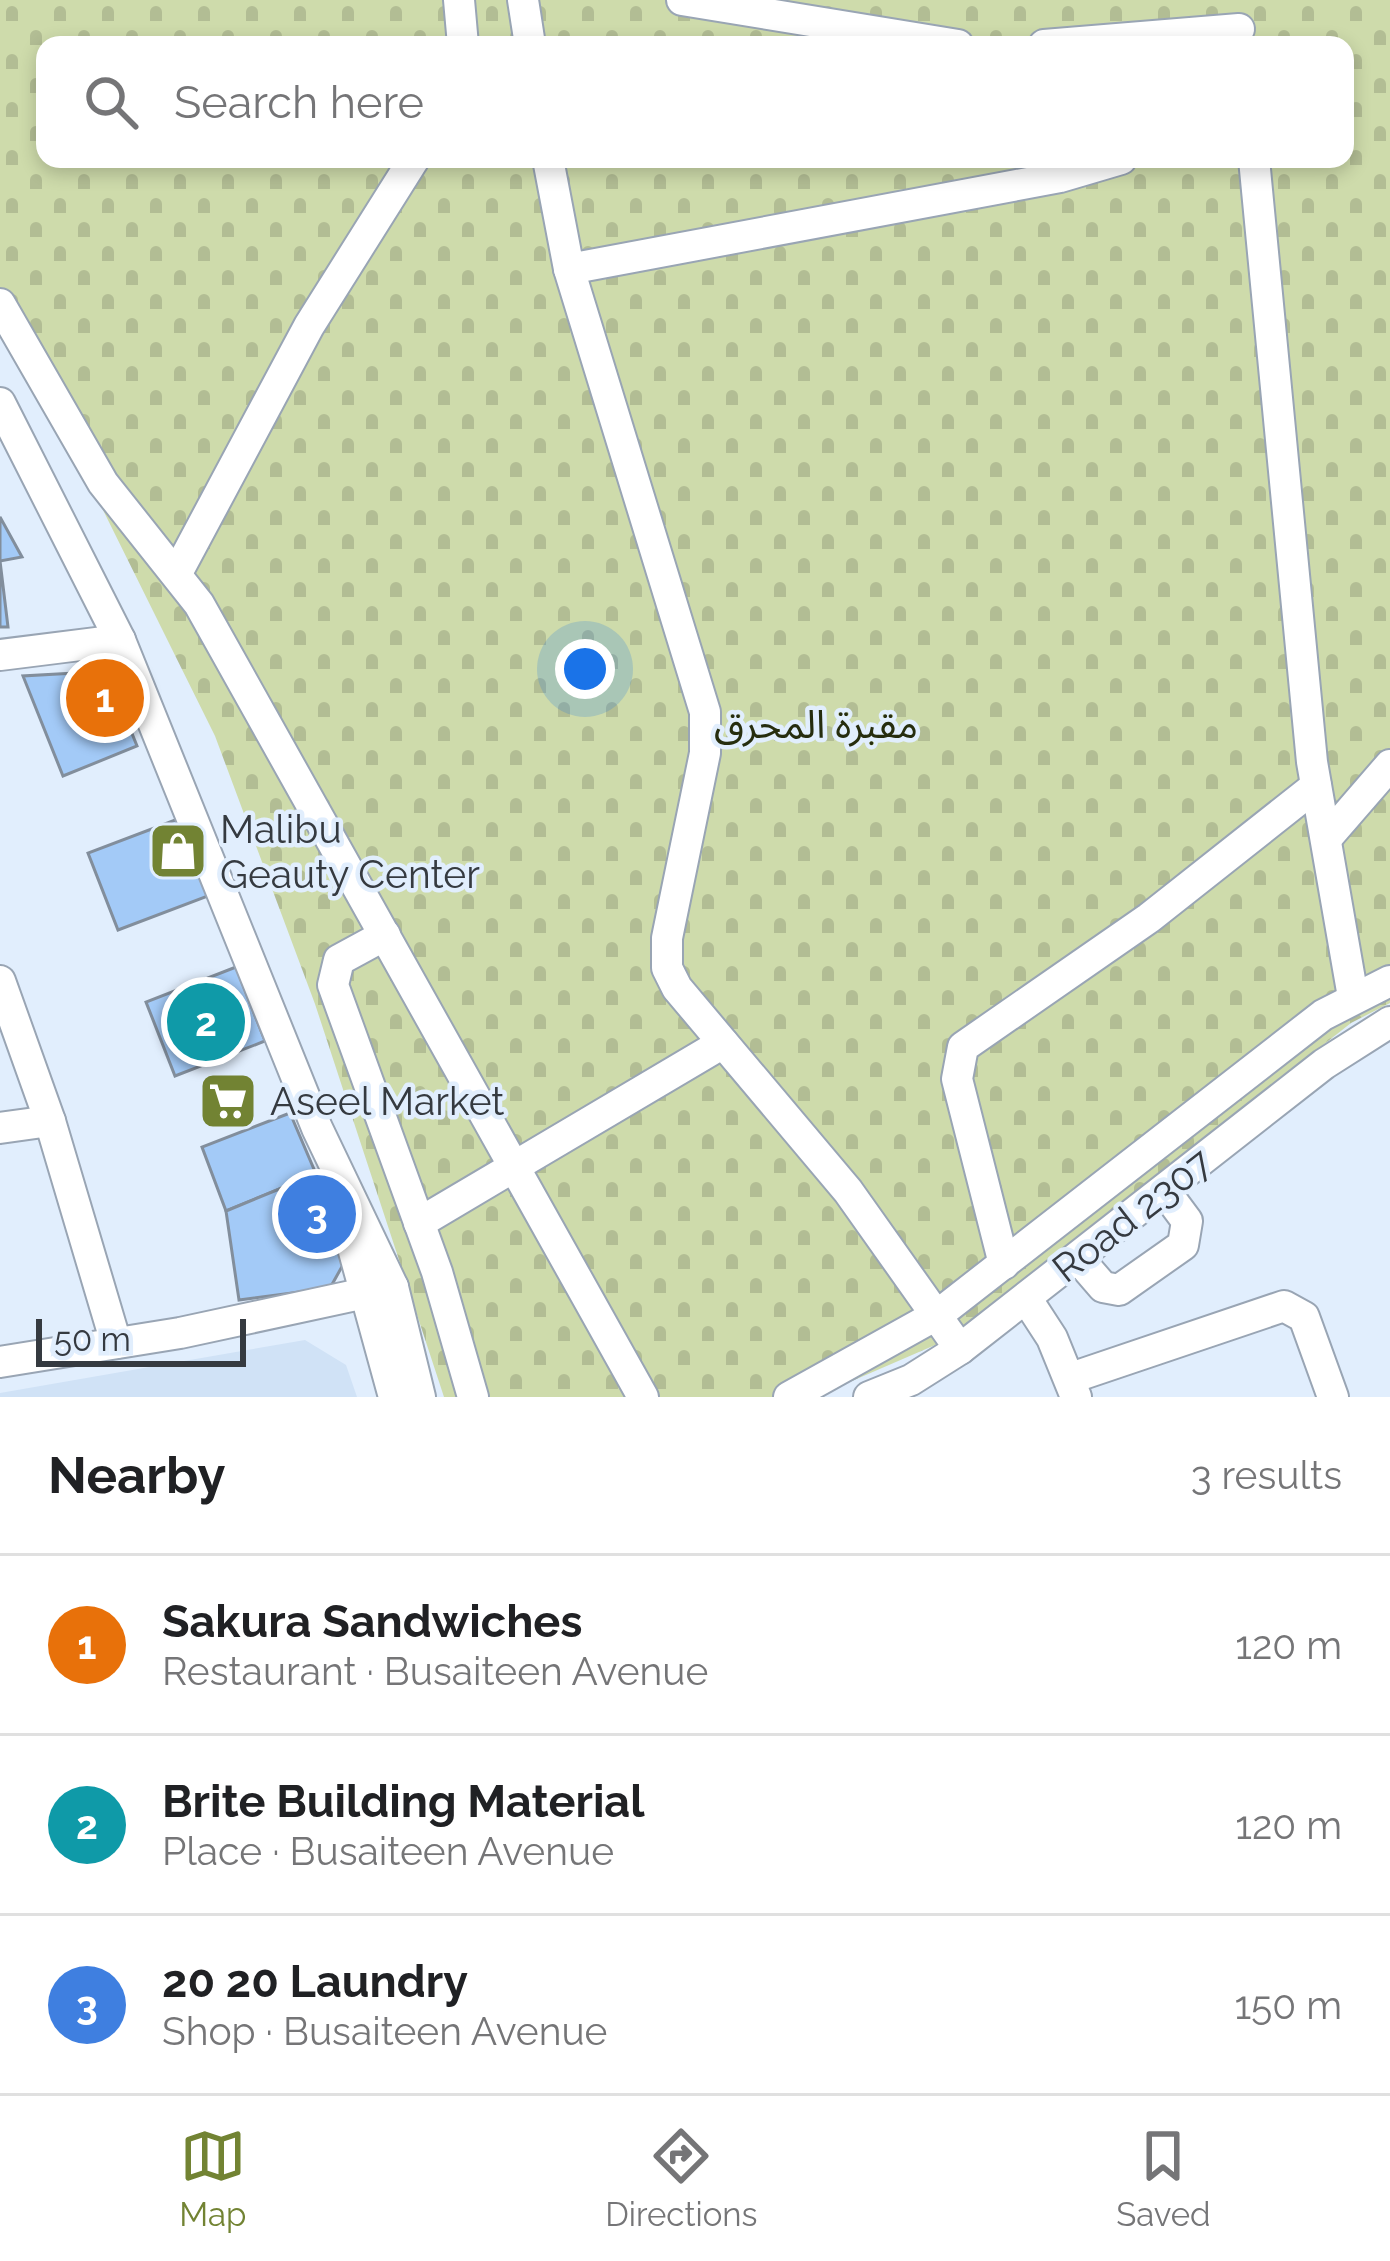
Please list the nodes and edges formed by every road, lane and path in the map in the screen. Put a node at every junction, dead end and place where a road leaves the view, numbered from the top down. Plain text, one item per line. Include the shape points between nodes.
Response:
1 (459, 0) edge
2 (524, 0) edge
3 (682, 0) edge
4 (1238, 25) edge
5 (462, 36) edge
6 (529, 36) edge
7 (903, 36) edge
8 (1131, 36) edge
9 (408, 168) edge
10 (550, 168) edge
11 (1090, 168) edge
12 (1255, 168) edge
13 (569, 269) junction
14 (0, 304) edge
15 (0, 403) edge
16 (178, 573) junction
17 (120, 640) junction
18 (0, 655) edge
19 (1390, 765) edge
20 (1316, 786) junction
21 (1326, 839) junction
22 (385, 935) junction
23 (0, 981) edge
24 (1390, 981) edge
25 (1353, 997) junction
26 (1390, 1022) edge
27 (723, 1043) junction
28 (50, 1120) junction
29 (0, 1128) edge
30 (514, 1170) junction
31 (1164, 1190) junction
32 (419, 1223) junction
33 (1078, 1258) junction
34 (1004, 1264) junction
35 (380, 1291) junction
36 (1026, 1298) junction
37 (940, 1313) junction
38 (116, 1343) junction
39 (960, 1349) junction
40 (0, 1362) edge
41 (1074, 1388) edge
42 (394, 1397) edge
43 (420, 1397) edge
44 (473, 1397) edge
45 (643, 1397) edge
46 (789, 1397) edge
47 (869, 1397) edge
48 (1334, 1397) edge

1 - 5 street
2 - 6 street
3 - 7 street
4 - 8 street
9 - 16 street via 309,326
10 - 13 street
11 - 13 street
12 - 20 street
13 - 27 street via 705,712 705,753 665,953 677,988
14 - 16 street via 103,482
15 - 17 street
16 - 22 street
17 - 18 street
17 - 35 street
19 - 21 street
20 - 21 street
20 - 34 street via 1149,918 963,1047 957,1079
21 - 25 street
22 - 30 street
22 - 32 street via 339,960 333,986
23 - 28 street
24 - 25 street
25 - 34 street
26 - 31 street, Road 2307
27 - 30 street
27 - 37 street
28 - 29 street
28 - 38 street
30 - 32 street
30 - 45 street
31 - 33 street, Road 2307
31 - 33 street via 1187,1221 1183,1245 1119,1290 1103,1287
32 - 44 street
33 - 36 street, Road 2307
34 - 37 street
35 - 38 street
35 - 42 street
35 - 43 street
36 - 39 street, Road 2307
36 - 41 street
37 - 39 street
37 - 46 street
38 - 40 street
39 - 47 street, Road 2307
41 - 48 street via 1284,1306 1304,1317

